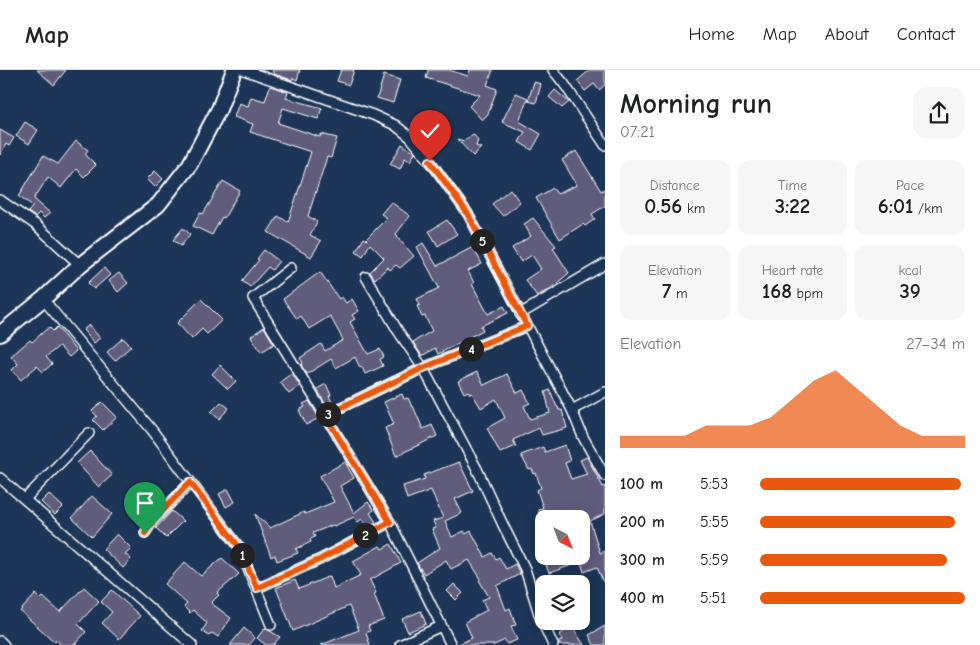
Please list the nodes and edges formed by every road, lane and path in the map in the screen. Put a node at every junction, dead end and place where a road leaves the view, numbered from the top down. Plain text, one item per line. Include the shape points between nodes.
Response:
1 (234, 70) edge
2 (244, 70) edge
3 (568, 70) edge
4 (556, 73) edge
5 (605, 145) edge
6 (0, 200) edge
7 (605, 264) edge
8 (80, 265) junction
9 (291, 268) dead end
10 (366, 277) dead end
11 (43, 299) junction
12 (520, 314) junction
13 (527, 326) junction
14 (0, 334) edge
15 (423, 368) junction
16 (605, 392) edge
17 (572, 410) junction
18 (325, 415) junction
19 (89, 433) dead end
20 (605, 476) edge
21 (0, 478) edge
22 (190, 482) junction
23 (25, 499) junction
24 (390, 522) junction
25 (145, 533) dead end
26 (257, 588) junction
27 (271, 625) dead end
28 (441, 626) junction
29 (0, 642) edge
30 (4, 645) edge
31 (192, 645) edge
32 (400, 645) edge
33 (451, 645) edge
34 (553, 645) edge

1 - 8 main road via 219,109 190,164 169,192 158,205
2 - 12 street via 374,115 410,137 468,214
3 - 4 street
4 - 5 street
6 - 8 street via 36,225
7 - 12 street
8 - 11 main road
9 - 18 street via 253,298
10 - 15 street
11 - 14 main road
11 - 22 street via 152,430
12 - 13 street
13 - 15 street
13 - 17 street
15 - 18 street
15 - 34 street via 525,569 540,617
16 - 17 street
17 - 20 street
18 - 24 street
19 - 23 street
21 - 23 street
22 - 25 street
22 - 26 street via 239,547
23 - 31 street
24 - 26 street
24 - 28 street
26 - 27 street
28 - 32 street
28 - 33 street
29 - 30 street

